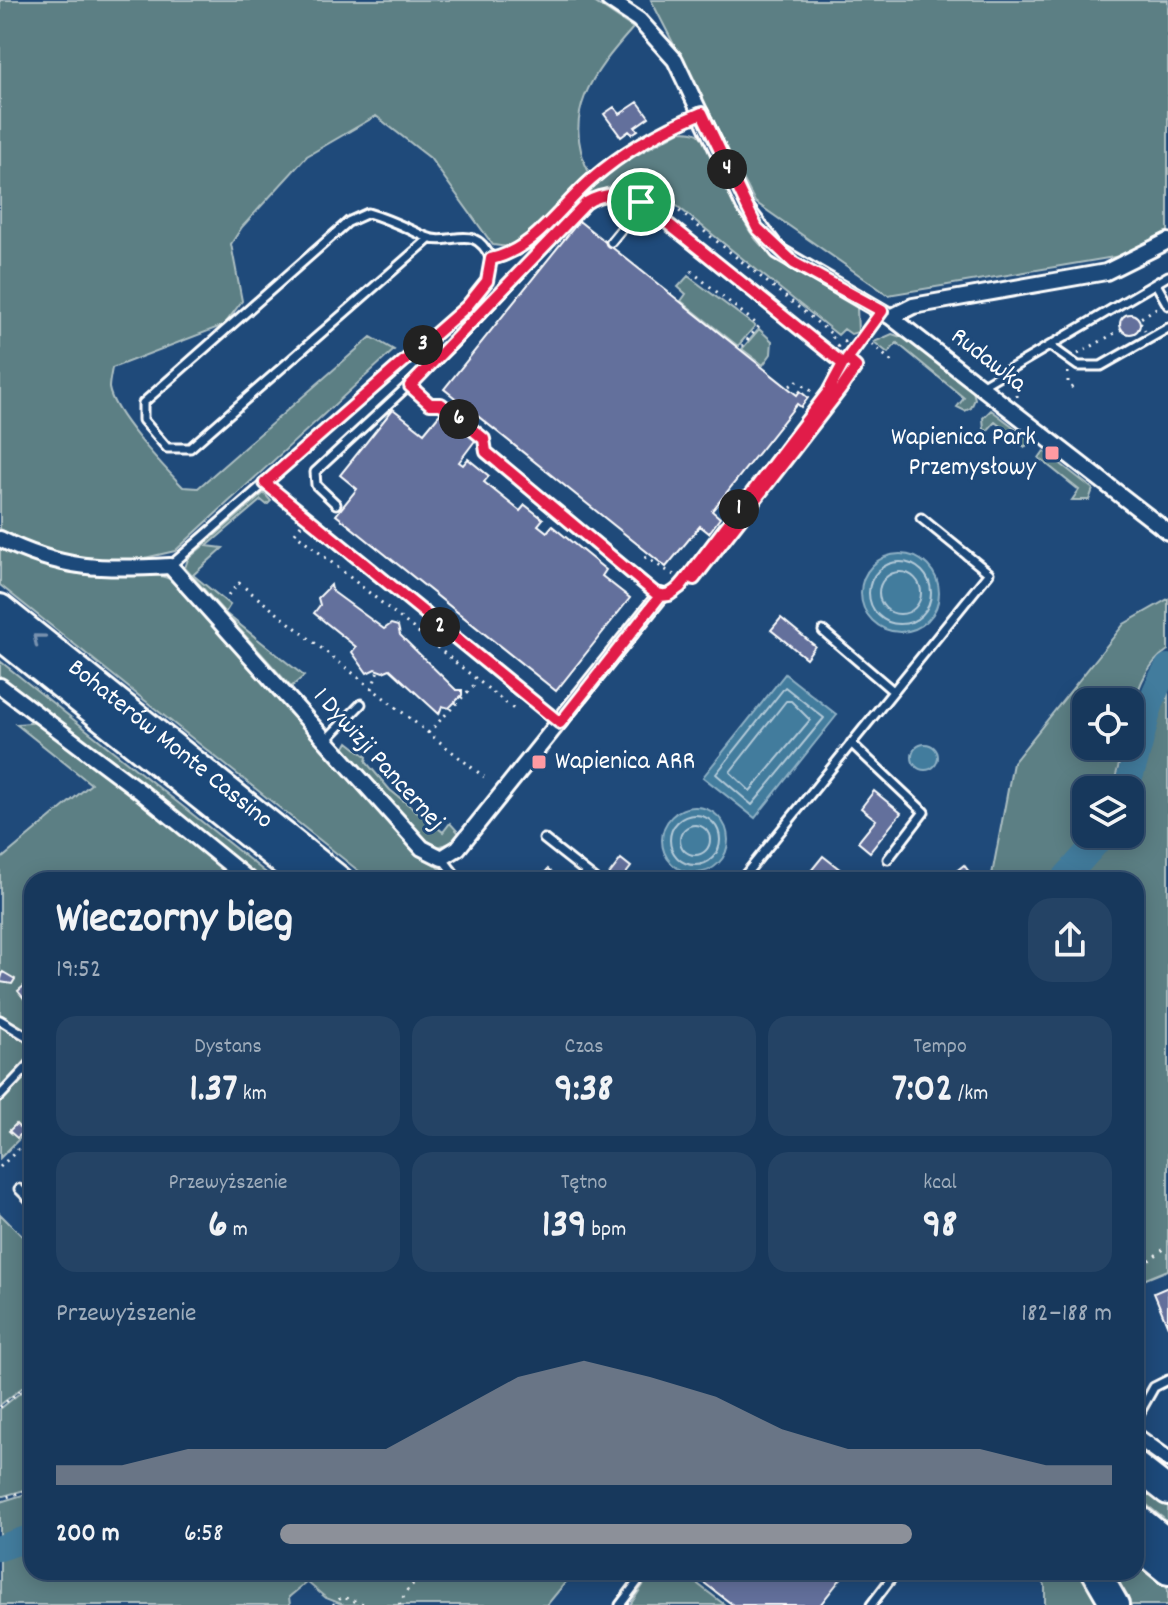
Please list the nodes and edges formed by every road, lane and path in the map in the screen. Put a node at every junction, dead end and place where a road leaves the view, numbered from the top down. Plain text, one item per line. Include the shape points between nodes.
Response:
1 (609, 0) edge
2 (702, 113) junction
3 (644, 204) junction
4 (429, 239) junction
5 (1168, 241) edge
6 (611, 242) dead end
7 (491, 259) junction
8 (691, 271) dead end
9 (1168, 276) edge
10 (1156, 284) junction
11 (1168, 305) edge
12 (886, 314) junction
13 (1124, 328) dead end
14 (1168, 328) edge
15 (742, 346) dead end
16 (1050, 346) junction
17 (845, 362) junction
18 (1070, 362) junction
19 (1021, 373) dead end
20 (410, 386) junction
21 (790, 386) dead end
22 (981, 386) junction
23 (1074, 389) dead end
24 (822, 400) junction
25 (1022, 406) dead end
26 (265, 483) junction
27 (336, 504) dead end
28 (921, 518) dead end
29 (1168, 532) edge
30 (295, 533) dead end
31 (0, 539) edge
32 (645, 557) dead end
33 (170, 566) junction
34 (689, 575) junction
35 (228, 595) dead end
36 (660, 596) junction
37 (0, 608) edge
38 (823, 631) dead end
39 (0, 636) edge
40 (378, 670) dead end
41 (478, 680) junction
42 (0, 686) edge
43 (372, 689) junction
44 (893, 691) junction
45 (361, 704) dead end
46 (516, 711) dead end
47 (560, 723) junction
48 (428, 733) junction
49 (327, 739) junction
50 (851, 743) junction
51 (484, 777) dead end
52 (544, 839) dead end
53 (442, 858) junction
54 (888, 859) dead end
55 (239, 872) edge
56 (296, 872) edge
57 (329, 872) edge
58 (453, 872) edge
59 (586, 872) edge
60 (747, 872) edge
61 (0, 1020) edge
62 (24, 1035) edge
63 (24, 1070) edge
64 (0, 1096) edge
65 (24, 1144) edge
66 (0, 1167) edge
67 (19, 1189) dead end
68 (24, 1194) edge
69 (1168, 1246) edge
70 (1144, 1264) edge
71 (1168, 1380) edge
72 (24, 1388) edge
73 (1144, 1403) edge
74 (0, 1407) edge
75 (1144, 1442) edge
76 (1168, 1459) edge
77 (1144, 1472) edge
78 (1168, 1491) edge
79 (24, 1492) edge
80 (0, 1499) edge
81 (1144, 1524) edge
82 (1168, 1543) edge
83 (1144, 1552) edge
84 (1168, 1571) edge
85 (419, 1580) edge
86 (639, 1580) edge
87 (890, 1580) edge
88 (1101, 1580) edge
89 (333, 1605) edge
90 (367, 1605) edge
91 (399, 1605) edge
92 (620, 1605) edge
93 (871, 1605) edge
94 (1115, 1605) edge

1 - 2 street, Rudawka via 658,39
2 - 7 lane via 665,129 592,179 526,244
2 - 12 street, Rudawka via 757,228 794,263
3 - 6 lane
3 - 17 lane
3 - 17 path via 652,189 834,336 830,347
3 - 20 lane via 616,195 586,203
4 - 4 lane via 402,222 368,213 348,222 143,403 143,420 167,448 190,448
4 - 7 lane via 470,238 486,248
5 - 12 street, Rudawka via 1106,272
7 - 26 lane via 487,281 467,306
8 - 15 path via 759,326
9 - 10 lane
10 - 11 lane
10 - 16 lane
12 - 17 lane
12 - 22 street, Rudawka
13 - 18 path
14 - 18 lane via 1101,366
16 - 18 lane
16 - 22 lane
17 - 24 lane
18 - 23 path via 1065,368
19 - 25 path via 1016,389
20 - 27 lane via 315,472 316,485
20 - 36 lane via 484,439 486,452
21 - 24 path via 801,382
22 - 29 street, Rudawka
24 - 34 lane
26 - 33 lane
26 - 47 lane
28 - 44 lane via 989,573
30 - 41 path
31 - 33 street via 72,566
32 - 34 path via 672,577 679,568
33 - 49 street, 1 Dywizji Pancernej
34 - 36 lane via 669,595
35 - 43 path via 239,583
36 - 47 street, 1 Dywizji Pancernej
57 -> 37 highway, Bohaterów Monte Cassino
38 - 44 lane
39 - 56 highway, Bohaterów Monte Cassino
40 - 43 path
41 - 46 path
41 - 48 path
42 - 55 street
43 - 48 path
44 - 50 lane
45 - 49 lane
47 - 53 street, 1 Dywizji Pancernej via 458,848
48 - 51 path
49 - 53 street, 1 Dywizji Pancernej via 422,848
50 - 54 lane via 924,812
50 - 60 lane
52 - 59 lane
53 - 58 lane
61 - 62 lane
63 - 64 lane
65 - 66 path
67 - 68 lane
69 - 70 path
71 - 73 lane
72 - 74 path
75 - 76 street
77 - 78 highway
79 - 80 path
81 - 82 highway
83 - 84 highway
85 - 91 path
86 - 92 lane
87 - 93 lane
88 - 94 highway
89 - 90 path via 342,1597

